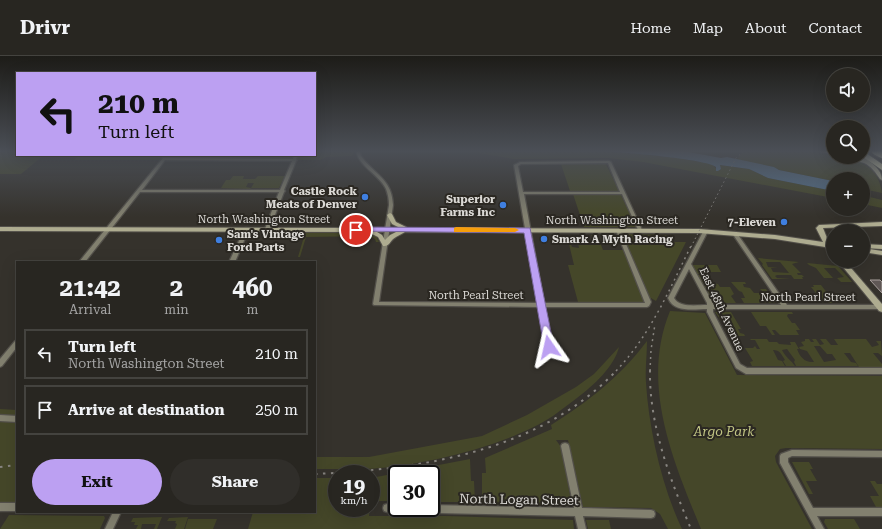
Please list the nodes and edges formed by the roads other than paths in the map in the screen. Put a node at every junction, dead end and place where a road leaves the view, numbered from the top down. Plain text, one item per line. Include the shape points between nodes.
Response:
1 (153, 173) edge
2 (290, 173) edge
3 (375, 173) edge
4 (518, 173) edge
5 (614, 173) edge
6 (139, 191) junction
7 (283, 191) junction
8 (521, 193) junction
9 (623, 193) junction
10 (390, 215) junction
11 (870, 224) edge
12 (882, 224) edge
13 (826, 226) edge
14 (0, 229) edge
15 (108, 229) junction
16 (247, 229) junction
17 (267, 229) junction
18 (360, 230) junction
19 (388, 230) junction
20 (412, 230) junction
21 (528, 230) junction
22 (618, 230) junction
23 (640, 230) junction
24 (706, 231) junction
25 (734, 233) junction
26 (826, 239) edge
27 (826, 244) edge
28 (385, 245) junction
29 (870, 246) edge
30 (882, 247) edge
31 (870, 251) edge
32 (882, 253) edge
33 (83, 261) edge
34 (232, 261) edge
35 (689, 264) junction
36 (847, 268) edge
37 (541, 305) junction
38 (710, 307) junction
39 (785, 307) junction
40 (881, 308) edge
41 (16, 344) edge
42 (549, 347) dead end
43 (0, 364) edge
44 (882, 371) edge
45 (0, 418) edge
46 (16, 420) edge
47 (565, 446) dead end
48 (882, 454) edge
49 (16, 507) edge
50 (387, 508) dead end
51 (1, 509) edge
52 (579, 512) junction
53 (811, 512) junction
54 (882, 512) edge
55 (117, 513) edge
56 (651, 514) dead end
57 (109, 529) edge
58 (582, 529) edge
59 (820, 529) edge

1 - 6 street
2 - 7 street
3 - 10 street via 389,189
4 - 8 street
5 - 9 street
6 - 7 street
6 - 15 street
7 - 17 street
8 - 9 street
8 - 21 street
9 - 23 street
10 - 19 street
10 - 20 main road via 396,225
11 - 12 main road
13 - 26 main road via 821,226 819,230
14 - 15 main road, North Washington Street
15 - 16 main road, North Washington Street
15 - 33 street
16 - 17 main road, North Washington Street
16 - 34 street
17 - 18 main road, North Washington Street
18 - 19 main road, North Washington Street
18 - 28 main road via 379,235
19 - 20 main road, North Washington Street
19 - 28 street
20 - 21 main road, North Washington Street
20 - 28 main road via 394,235
21 - 22 main road, North Washington Street
21 - 37 street
22 - 23 main road, North Washington Street
22 - 37 street, North Pearl Street via 648,305
23 - 24 main road, North Washington Street
24 - 25 main road, North Washington Street
24 - 35 street, East 48th Avenue
25 - 27 main road, North Washington Street
25 - 39 street
28 - 37 street, North Pearl Street via 376,304
29 - 30 main road
31 - 32 main road
35 - 38 street, East 48th Avenue
35 - 38 street, North Pearl Street via 672,300 680,307
36 - 40 main road
37 - 42 street
38 - 39 street, North Pearl Street
38 - 44 street, East 48th Avenue via 710,312 738,366 746,371
39 - 40 street, North Pearl Street
41 - 43 street
45 - 46 street
47 - 52 street
48 - 53 street via 792,453 784,456 784,463
49 - 51 street
50 - 52 street, North Logan Street
52 - 56 street, North Logan Street
52 - 58 street
53 - 54 street
53 - 59 street
55 - 57 street

